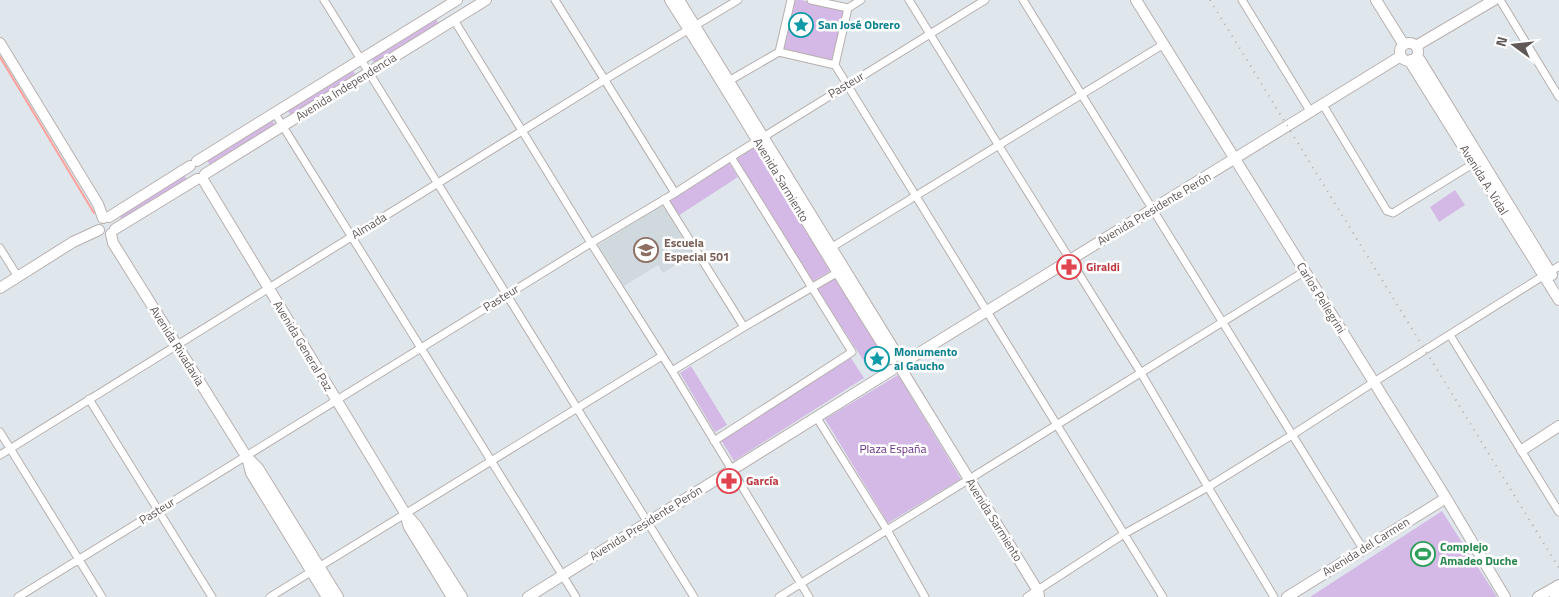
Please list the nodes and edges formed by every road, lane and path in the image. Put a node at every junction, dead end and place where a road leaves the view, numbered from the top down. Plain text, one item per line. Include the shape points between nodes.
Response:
1 (324, 0) edge
2 (457, 0) edge
3 (486, 0) edge
4 (555, 0) edge
5 (670, 0) edge
6 (679, 0) edge
7 (738, 0) edge
8 (791, 0) edge
9 (811, 0) edge
10 (861, 0) edge
11 (909, 0) edge
12 (985, 0) edge
13 (1023, 0) edge
14 (1136, 0) edge
15 (1242, 0) edge
16 (1376, 0) edge
17 (1494, 0) edge
18 (1500, 0) edge
19 (443, 4) edge
20 (848, 8) junction
21 (454, 20) junction
22 (692, 28) junction
23 (930, 35) junction
24 (0, 43) edge
25 (1164, 44) junction
26 (779, 52) junction
27 (1411, 55) junction
28 (361, 59) junction
29 (834, 65) junction
30 (369, 73) junction
31 (604, 80) junction
32 (725, 83) junction
33 (846, 85) junction
34 (1082, 94) junction
35 (1559, 97) edge
36 (1323, 105) junction
37 (274, 112) junction
38 (1310, 112) junction
39 (283, 126) junction
40 (522, 132) junction
41 (760, 138) junction
42 (998, 146) junction
43 (731, 157) junction
44 (1235, 159) junction
45 (1477, 161) junction
46 (194, 164) junction
47 (201, 177) junction
48 (438, 183) junction
49 (675, 193) junction
50 (915, 196) junction
51 (664, 199) junction
52 (1153, 210) junction
53 (106, 218) junction
54 (99, 230) junction
55 (113, 231) junction
56 (352, 236) junction
57 (590, 243) junction
58 (0, 248) edge
59 (828, 250) junction
60 (1069, 260) junction
61 (1559, 266) edge
62 (841, 271) junction
63 (1305, 272) junction
64 (1547, 273) junction
65 (18, 277) junction
66 (1559, 286) edge
67 (812, 287) junction
68 (0, 288) edge
69 (268, 289) junction
70 (507, 294) junction
71 (1559, 300) edge
72 (987, 311) junction
73 (1222, 322) junction
74 (744, 327) junction
75 (1450, 335) junction
76 (176, 346) junction
77 (421, 348) junction
78 (662, 356) junction
79 (897, 361) junction
80 (672, 371) junction
81 (1141, 373) junction
82 (1374, 382) junction
83 (89, 400) junction
84 (336, 400) junction
85 (577, 408) junction
86 (817, 418) junction
87 (1056, 425) junction
88 (1559, 426) edge
89 (0, 432) edge
90 (1292, 435) junction
91 (714, 441) junction
92 (10, 449) junction
93 (1522, 450) junction
94 (0, 455) edge
95 (246, 456) junction
96 (491, 461) junction
97 (731, 471) junction
98 (969, 480) junction
99 (1208, 487) junction
100 (1446, 498) junction
101 (158, 510) junction
102 (1559, 512) edge
103 (405, 513) junction
104 (648, 522) junction
105 (887, 530) junction
106 (1124, 534) junction
107 (1363, 549) junction
108 (78, 560) junction
109 (315, 569) junction
110 (562, 575) junction
111 (801, 584) junction
112 (1559, 584) edge
113 (1038, 594) edge
114 (1559, 594) edge
115 (18, 597) edge
116 (102, 597) edge
117 (212, 597) edge
118 (270, 597) edge
119 (328, 597) edge
120 (338, 597) edge
121 (452, 597) edge
122 (462, 597) edge
123 (528, 597) edge
124 (576, 597) edge
125 (694, 597) edge
126 (779, 597) edge
127 (809, 597) edge
128 (924, 597) edge
129 (1027, 597) edge
130 (1047, 597) edge
131 (1163, 597) edge
132 (1274, 597) edge
133 (1287, 597) edge
134 (1505, 597) edge
135 (1538, 597) edge
136 (1555, 597) edge

1 - 28 street
2 - 19 main road, Avenida Independencia
3 - 21 main road, Avenida Independencia
4 - 31 street
5 - 22 main road, Avenida Sarmiento
6 - 22 main road, Avenida Sarmiento
7 - 22 street, Almada
8 - 26 street
9 - 20 street
10 - 20 street
11 - 23 street
12 - 23 street, Pasteur
13 - 34 street
14 - 25 main road, Carlos Pellegrini
15 - 38 street
16 - 27 main road via 1404,45 1410,43
17 - 27 main road, Avenida Presidente Perón
18 - 35 street
19 - 21 main road
19 - 28 main road, Avenida Independencia
20 - 29 street
21 - 30 main road, Avenida Independencia
21 - 40 street
22 - 31 street, Almada
22 - 32 main road, Avenida Sarmiento
23 - 33 street, Pasteur
23 - 42 street
24 - 53 main road
25 - 34 street
25 - 44 main road, Carlos Pellegrini
26 - 29 street
26 - 32 street
27 - 36 main road, Avenida Presidente Perón
27 - 45 main road, Avenida A. Vidal via 1412,65
28 - 30 street
28 - 37 main road, Avenida Independencia
29 - 33 street
30 - 39 main road, Avenida Independencia
30 - 48 street
31 - 40 street, Almada
31 - 49 street
32 - 41 main road, Avenida Sarmiento
33 - 41 street, Pasteur
33 - 50 street
34 - 42 street
34 - 52 street
36 - 38 main road, Avenida Presidente Perón
36 - 45 street via 1392,213
37 - 39 street
37 - 46 main road, Avenida Independencia
38 - 44 main road, Avenida Presidente Perón
39 - 47 main road, Avenida Independencia
39 - 56 street
40 - 48 street, Almada
40 - 57 street
41 - 43 street, Pasteur
41 - 59 main road, Avenida Sarmiento
42 - 50 street
42 - 60 street
43 - 49 street, Pasteur
43 - 67 street
44 - 52 main road, Avenida Presidente Perón
44 - 63 main road, Carlos Pellegrini
45 - 64 main road, Avenida A. Vidal
46 - 47 main road via 189,171 191,175
46 - 47 main road via 202,162 205,166
46 - 53 main road, Avenida Independencia
47 - 55 main road, Avenida Independencia
47 - 69 main road, Avenida General Paz
48 - 56 street, Almada
48 - 70 street
49 - 51 street, Pasteur
50 - 59 street
50 - 72 street
51 - 57 street, Pasteur
51 - 74 street
52 - 60 main road, Avenida Presidente Perón
52 - 73 street
53 - 54 main road via 99,222
53 - 55 main road via 114,222
54 - 55 main road via 104,234
54 - 65 main road via 73,242
55 - 76 main road, Avenida Rivadavia via 113,243
56 - 69 street, Almada
56 - 77 street
57 - 70 street, Pasteur
57 - 78 street
58 - 65 street
59 - 62 main road, Avenida Sarmiento
60 - 72 main road, Avenida Presidente Perón
60 - 81 street
61 - 64 street
62 - 67 street
62 - 79 main road, Avenida Sarmiento
63 - 73 street
63 - 82 main road, Carlos Pellegrini
64 - 66 main road, Avenida A. Vidal
64 - 71 main road, Avenida A. Vidal
64 - 75 street
65 - 68 main road
67 - 74 street
67 - 91 street via 852,352
69 - 76 street, Almada
69 - 84 main road, Avenida General Paz
70 - 77 street, Pasteur
70 - 85 street
72 - 79 main road, Avenida Presidente Perón
72 - 87 street
73 - 81 street
73 - 90 street
74 - 80 street
75 - 82 street
75 - 93 street
76 - 83 street, Almada
76 - 95 main road, Avenida Rivadavia
77 - 84 street, Pasteur
77 - 96 street
78 - 80 street
78 - 85 street
79 - 86 main road, Avenida Presidente Perón
79 - 98 main road, Avenida Sarmiento via 898,374 903,372
80 - 91 street
81 - 87 street
81 - 99 street
82 - 90 street
82 - 100 main road, Carlos Pellegrini
83 - 92 street, Almada
83 - 101 street
84 - 95 street, Pasteur
84 - 103 main road, Avenida General Paz
85 - 96 street
85 - 104 street
86 - 97 main road, Avenida Presidente Perón
86 - 105 street
87 - 98 street
87 - 106 street
88 - 93 main road
89 - 92 street
90 - 99 street
90 - 107 street
91 - 97 street
92 - 94 street, Almada
92 - 108 street
93 - 102 street
95 - 101 street, Pasteur
95 - 109 main road, Avenida Rivadavia via 258,468
96 - 103 street
96 - 110 street
97 - 104 main road, Avenida Presidente Perón
97 - 111 street
98 - 105 street
98 - 113 main road, Avenida Sarmiento
99 - 106 street
99 - 132 street
100 - 107 main road, Avenida del Carmen
100 - 134 main road, Carlos Pellegrini
101 - 108 street, Pasteur
101 - 117 street
103 - 109 street
103 - 121 main road, Avenida General Paz via 409,527
103 - 122 main road, Avenida General Paz
104 - 110 main road, Avenida Presidente Perón
104 - 125 street
105 - 111 street
105 - 128 street
106 - 113 street
106 - 131 street
107 - 133 main road, Avenida del Carmen
108 - 115 street, Pasteur
108 - 116 street
109 - 118 street
109 - 119 main road, Avenida Rivadavia
109 - 120 main road, Avenida Rivadavia
110 - 123 main road, Avenida Presidente Perón
110 - 124 street
111 - 126 street
111 - 127 street
112 - 135 main road
113 - 129 street
113 - 130 main road, Avenida Sarmiento
114 - 136 main road

